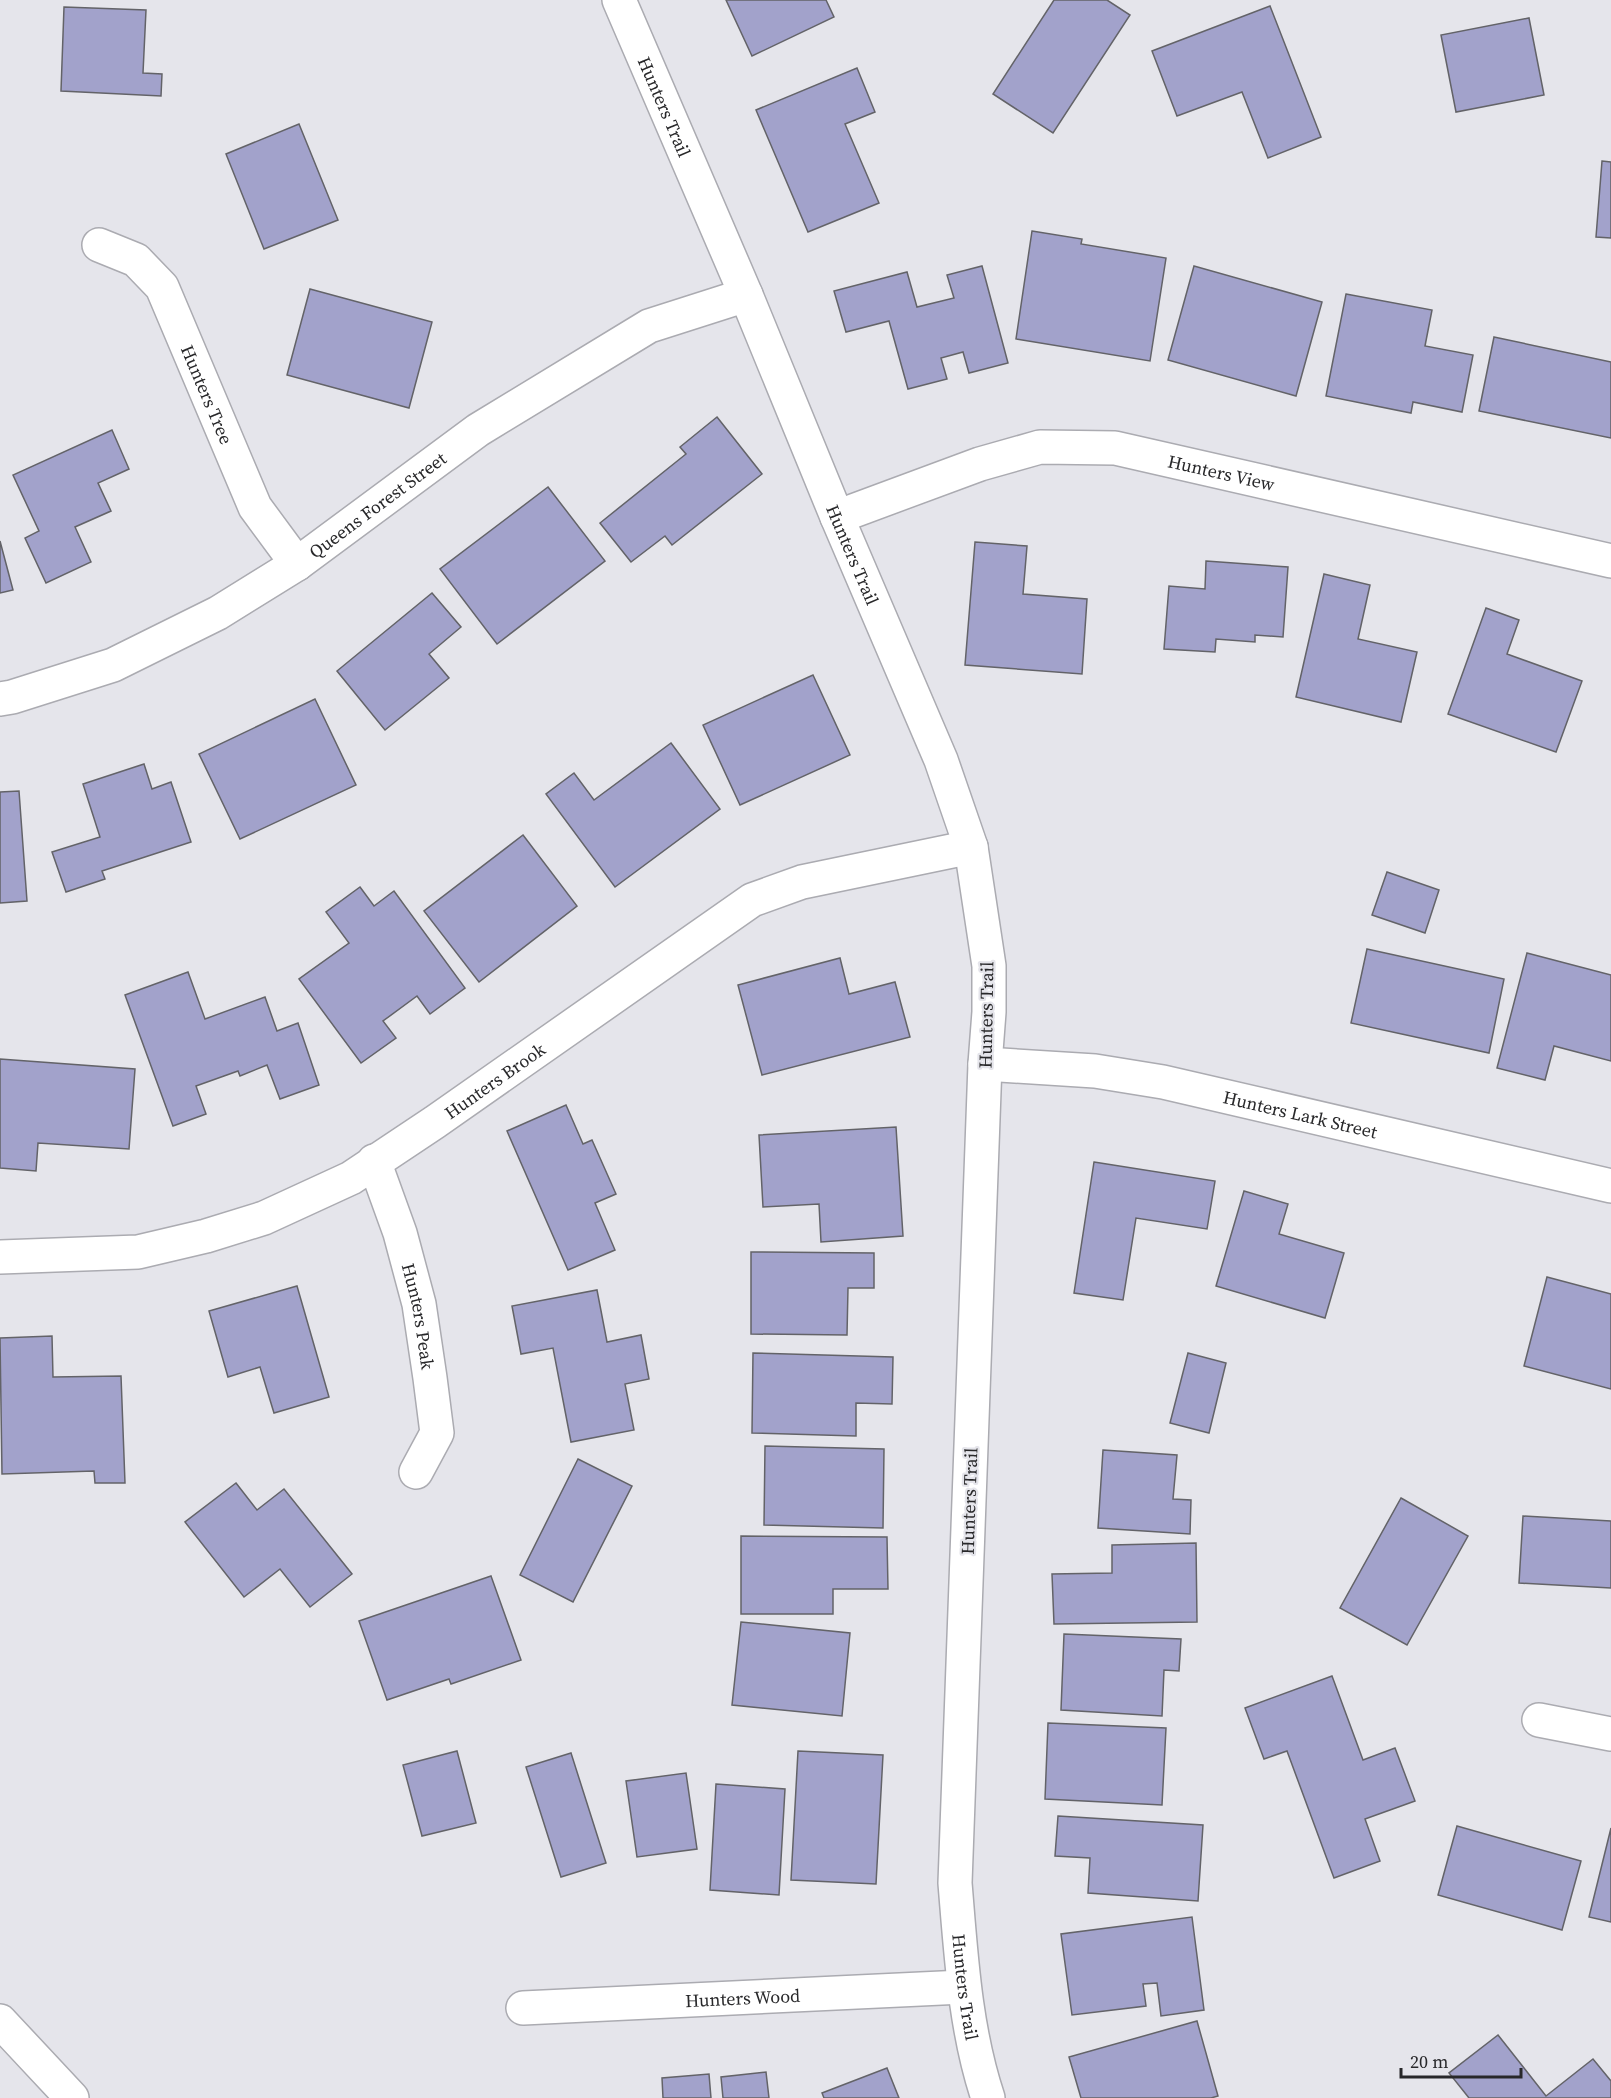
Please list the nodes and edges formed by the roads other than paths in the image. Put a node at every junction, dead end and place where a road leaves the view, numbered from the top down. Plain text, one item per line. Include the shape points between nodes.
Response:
1 (619, 0) edge
2 (99, 245) dead end
3 (746, 295) junction
4 (837, 518) junction
5 (1611, 561) edge
6 (297, 564) junction
7 (0, 699) edge
8 (971, 847) junction
9 (985, 1064) junction
10 (374, 1161) junction
11 (1611, 1186) edge
12 (0, 1257) edge
13 (416, 1472) dead end
14 (1539, 1720) dead end
15 (1611, 1734) edge
16 (963, 1987) junction
17 (523, 2008) dead end
18 (0, 2021) edge
19 (72, 2098) edge
20 (988, 2098) edge

1 - 3 street, Hunters Trail
2 - 6 street, Hunters Tree via 136,260 162,287 255,507
3 - 4 street, Hunters Trail
3 - 6 street, Queens Forest Street via 649,326 478,430
4 - 5 street, Hunters View via 980,464 1040,447 1115,448
4 - 8 street, Hunters Trail via 941,760
6 - 7 street, Queens Forest Street via 218,613 113,665
8 - 9 street, Hunters Trail via 989,966
8 - 10 street, Hunters Brook via 802,882 752,900
9 - 11 street, Hunters Lark Street via 1095,1071 1163,1082
9 - 16 street, Hunters Trail via 955,1883
10 - 12 street, Hunters Brook via 351,1178 264,1218 206,1236 138,1252
10 - 13 street, Hunters Peak via 400,1233 419,1304 430,1378 437,1433
14 - 15 street
16 - 17 street, Hunters Wood
16 - 20 street, Hunters Trail
18 - 19 street

